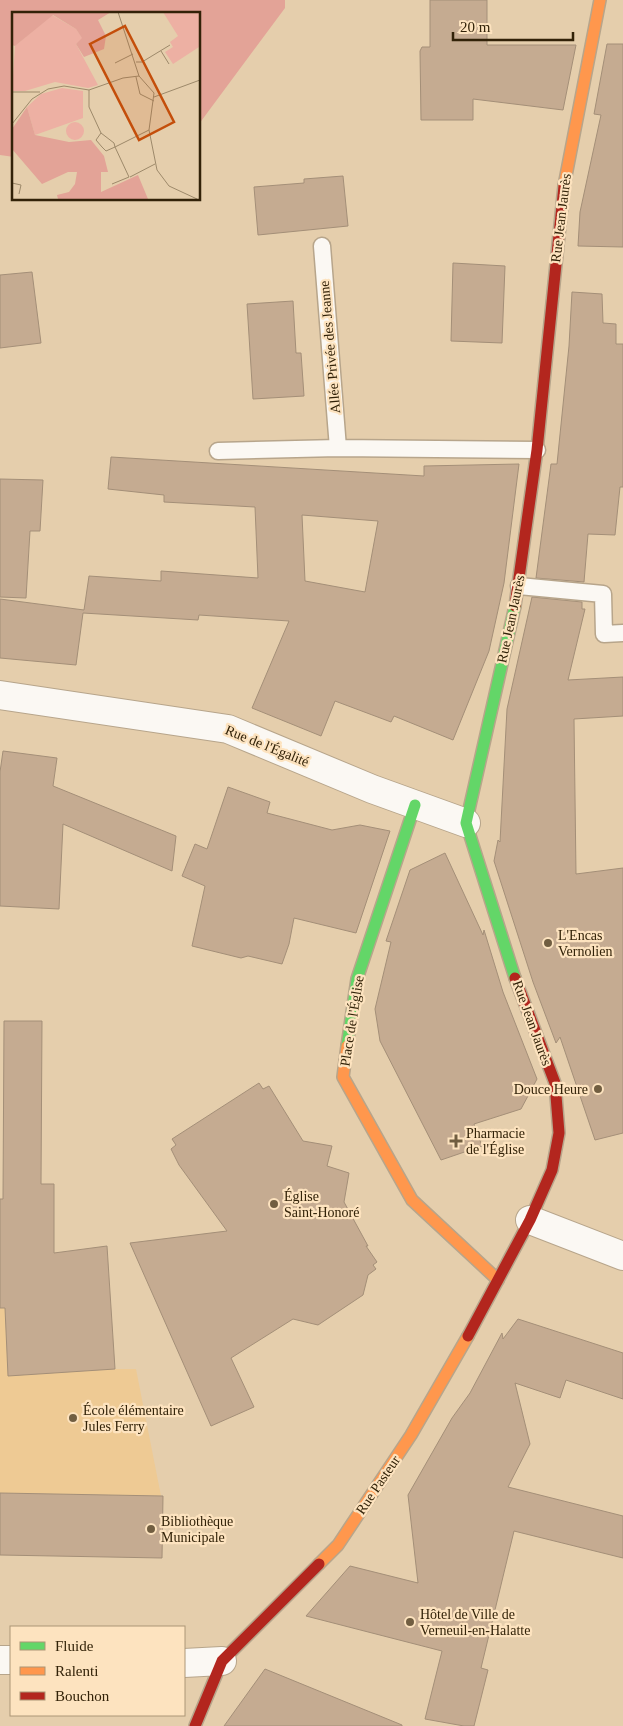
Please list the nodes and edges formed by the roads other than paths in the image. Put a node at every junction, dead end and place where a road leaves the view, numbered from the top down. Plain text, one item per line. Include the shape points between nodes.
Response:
1 (600, 0) edge
2 (322, 246) dead end
3 (338, 448) junction
4 (538, 450) junction
5 (218, 451) dead end
6 (519, 586) junction
7 (623, 633) edge
8 (0, 695) edge
9 (415, 805) junction
10 (466, 823) junction
11 (530, 1220) junction
12 (623, 1256) edge
13 (498, 1280) junction
14 (222, 1661) junction
15 (185, 1663) edge
16 (195, 1726) edge

1 - 4 street, Rue Jean Jaurès via 561,202
2 - 3 lane, Allée Privée des Jeanne
3 - 4 lane
3 - 5 lane
4 - 6 street, Rue Jean Jaurès
6 - 7 lane via 603,594 604,634
6 - 10 street, Rue Jean Jaurès
8 - 9 street, Rue de l'Égalité via 228,728
9 - 10 street, Rue de l'Égalité
9 - 13 street, Place de l'Église via 357,979 343,1077 412,1200
10 - 11 street, Rue Jean Jaurès via 518,987 555,1083 559,1133 552,1170
11 - 12 street
11 - 13 street, Rue Pasteur
13 - 14 street, Rue Pasteur via 411,1435 338,1545
14 - 15 street
14 - 16 street, Rue Pasteur

